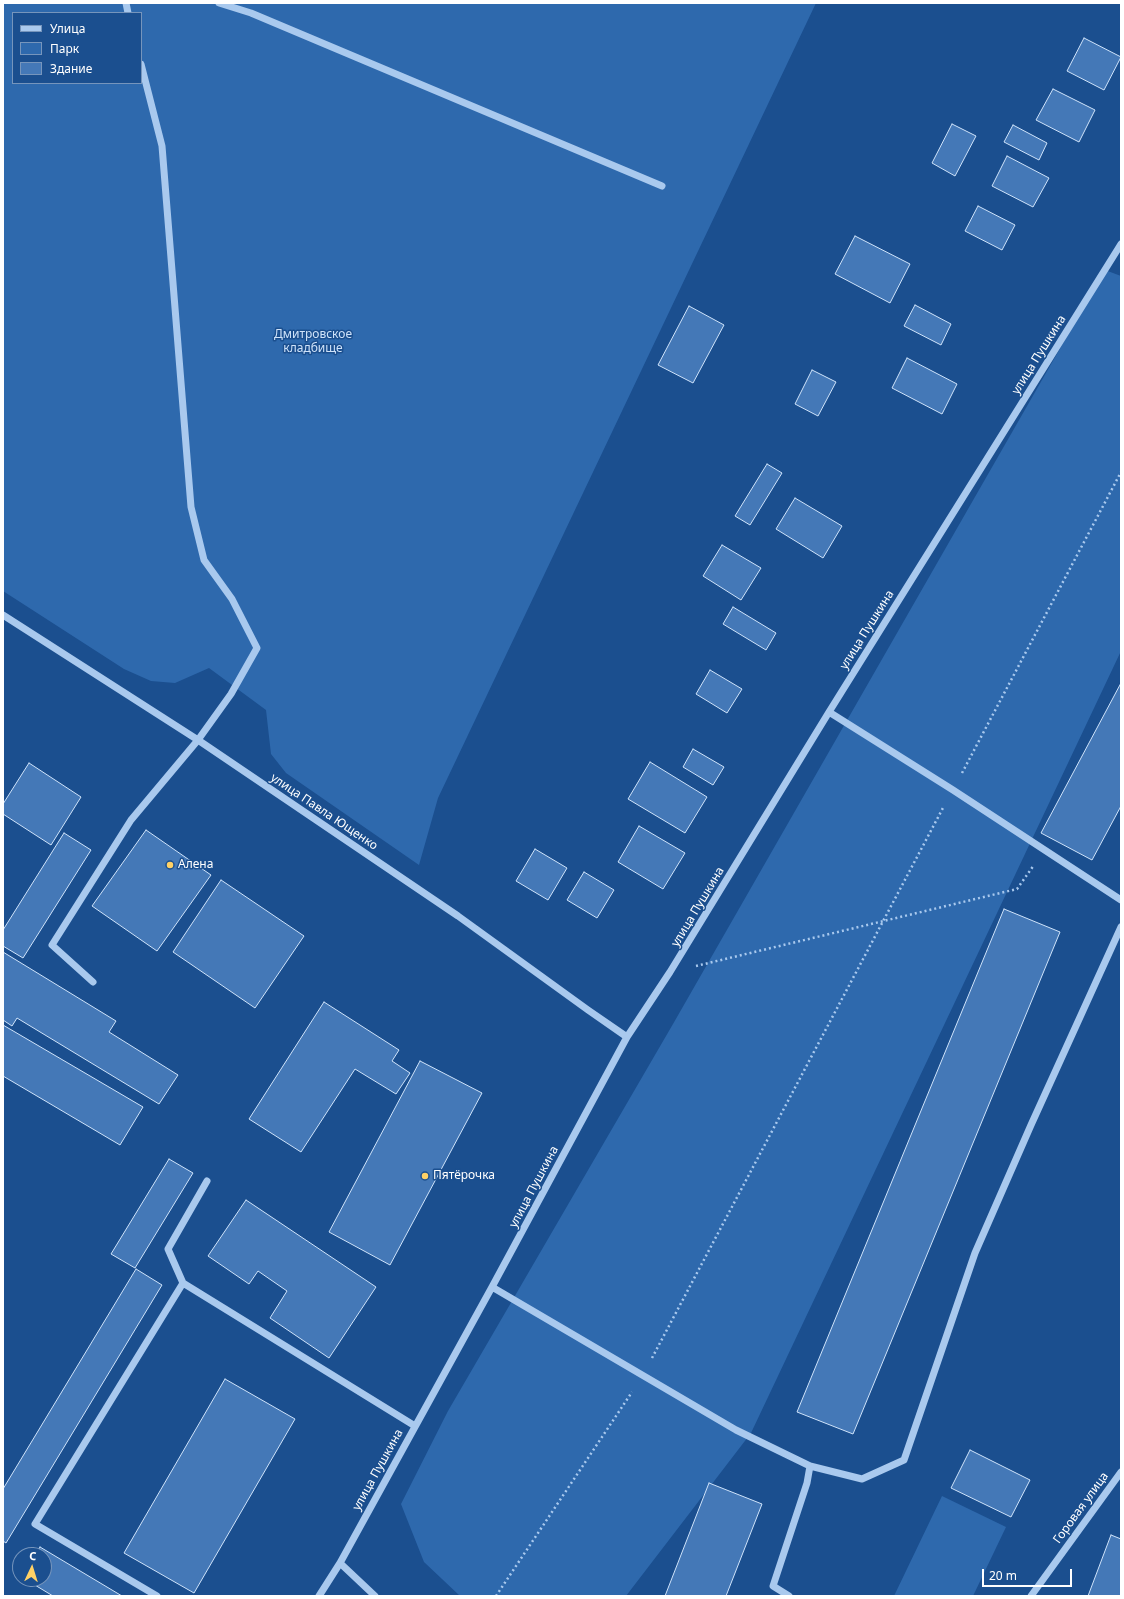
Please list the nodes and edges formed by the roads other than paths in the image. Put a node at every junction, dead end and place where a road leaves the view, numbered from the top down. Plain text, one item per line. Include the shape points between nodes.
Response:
1 (219, 3) edge
2 (142, 68) edge
3 (662, 186) dead end
4 (1121, 244) edge
5 (3, 614) edge
6 (829, 712) junction
7 (198, 740) junction
8 (1121, 900) edge
9 (1121, 927) edge
10 (92, 982) dead end
11 (627, 1036) junction
12 (207, 1181) dead end
13 (183, 1283) junction
14 (492, 1287) junction
15 (415, 1426) junction
16 (810, 1466) junction
17 (1121, 1472) edge
18 (340, 1562) junction
19 (157, 1596) edge
20 (319, 1596) edge
21 (375, 1596) edge
22 (789, 1596) edge
23 (1031, 1596) edge

1 - 3 street via 251,13
2 - 7 street via 162,146 191,508 204,560 232,599 257,648 232,694
4 - 6 street, улица Пушкина
5 - 7 street, улица Павла Ющенко
6 - 8 street
6 - 11 street, улица Пушкина via 670,972
7 - 10 street via 131,820 52,945
7 - 11 street, улица Павла Ющенко via 458,916
9 - 16 street via 975,1253 904,1460 862,1479
11 - 14 street, улица Пушкина
12 - 13 street via 168,1249
13 - 15 street
13 - 19 street via 35,1524
14 - 15 street, улица Пушкина
14 - 16 street via 736,1430
15 - 18 street, улица Пушкина
16 - 22 street via 807,1483 773,1586
17 - 23 street, Горовая улица
18 - 20 street, улица Пушкина
18 - 21 street

